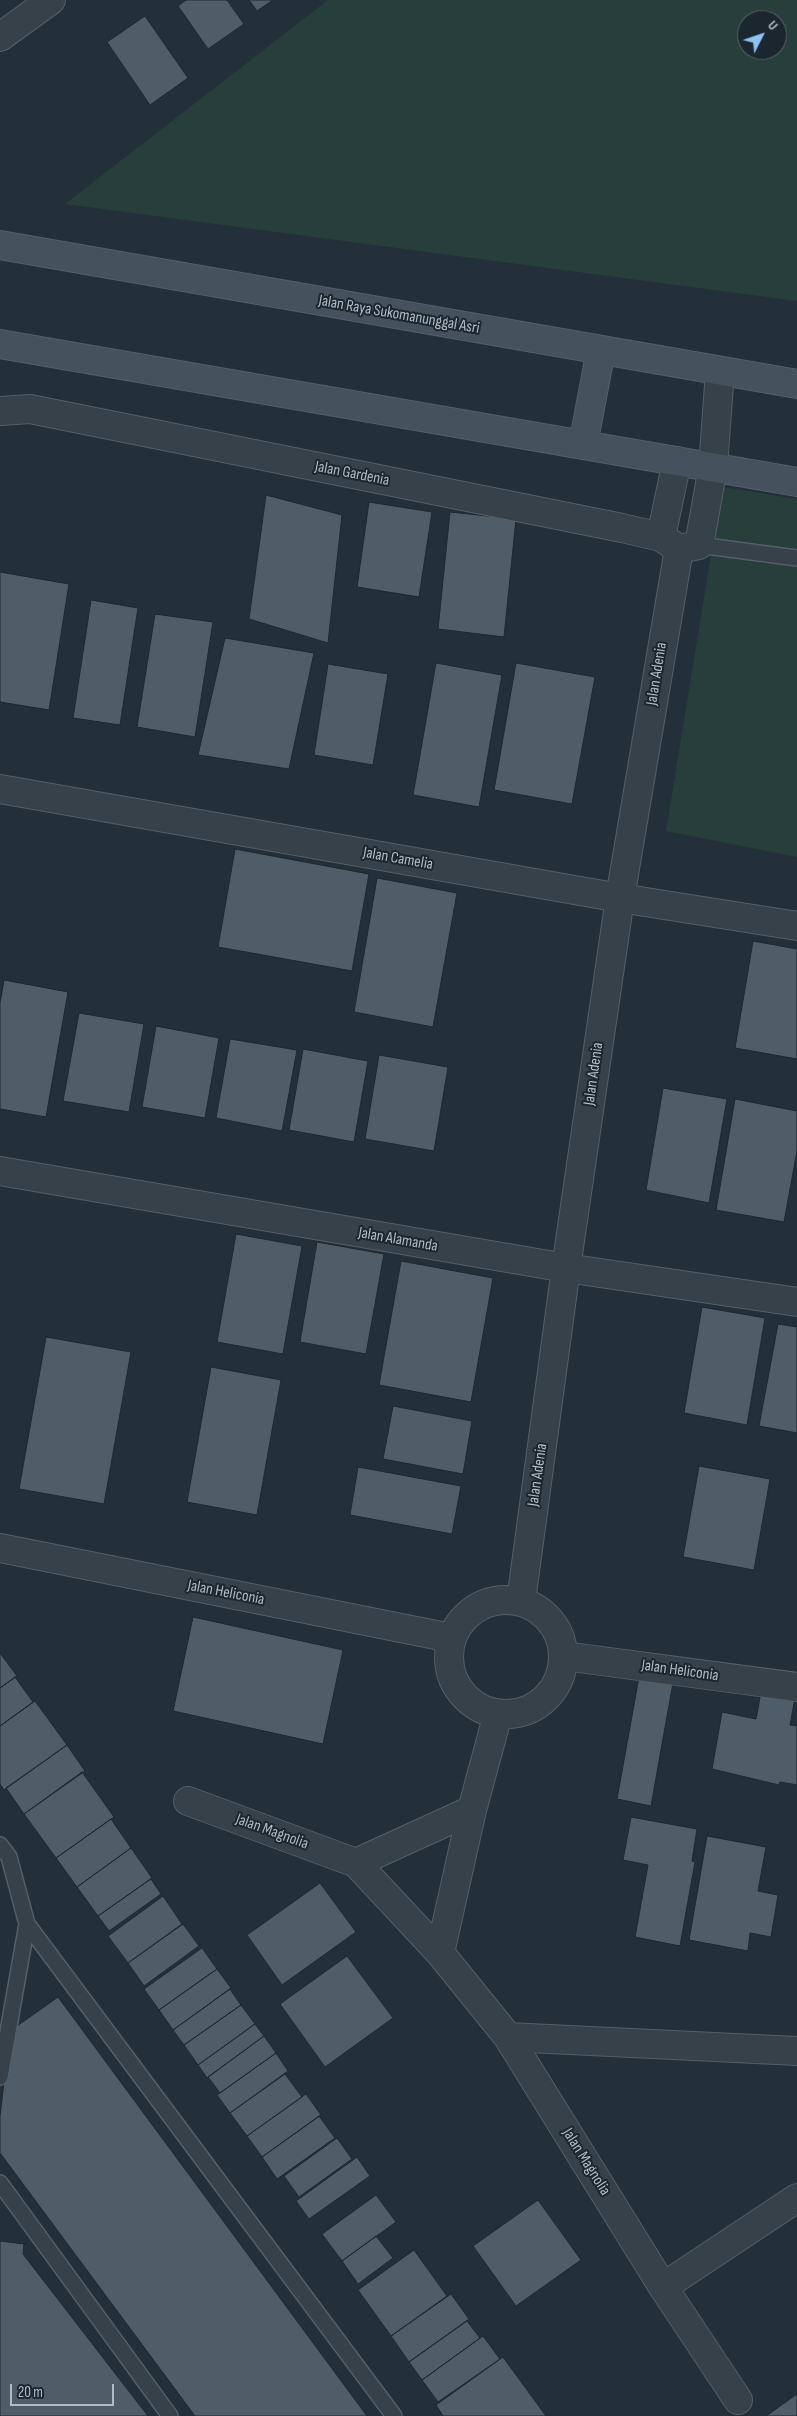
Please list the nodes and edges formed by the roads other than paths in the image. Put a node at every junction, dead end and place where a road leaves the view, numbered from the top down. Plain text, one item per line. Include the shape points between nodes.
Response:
1 (51, 0) edge
2 (0, 37) edge
3 (0, 246) edge
4 (0, 344) edge
5 (601, 350) junction
6 (720, 371) junction
7 (797, 384) edge
8 (0, 411) edge
9 (583, 445) junction
10 (677, 461) junction
11 (713, 467) junction
12 (797, 482) edge
13 (679, 544) junction
14 (797, 558) edge
15 (0, 789) edge
16 (620, 898) junction
17 (797, 926) edge
18 (0, 1172) edge
19 (566, 1268) junction
20 (797, 1302) edge
21 (0, 1548) edge
22 (520, 1601) junction
23 (451, 1638) junction
24 (564, 1656) junction
25 (797, 1687) edge
26 (498, 1714) junction
27 (188, 1800) dead end
28 (472, 1810) junction
29 (0, 1845) edge
30 (356, 1863) junction
31 (27, 1924) junction
32 (440, 1953) junction
33 (508, 2037) junction
34 (797, 2051) edge
35 (0, 2077) edge
36 (0, 2183) edge
37 (797, 2198) edge
38 (663, 2287) junction
39 (738, 2400) dead end
40 (170, 2416) edge
41 (394, 2416) edge

1 - 2 street
3 - 5 street, Jalan Raya Sukomanunggal Asri
4 - 9 street
5 - 6 street, Jalan Raya Sukomanunggal Asri
5 - 9 street
6 - 7 street, Jalan Raya Sukomanunggal Asri
6 - 11 street, Jalan Adenia
8 - 13 street, Jalan Gardenia via 30,409
9 - 10 street
10 - 11 street
10 - 13 street, Jalan Adenia
11 - 12 street
11 - 13 street, Jalan Adenia
13 - 14 lane
13 - 16 street, Jalan Adenia
15 - 16 street, Jalan Camelia
16 - 17 street, Jalan Camelia
16 - 19 street, Jalan Adenia
18 - 19 street, Jalan Alamanda
19 - 20 street, Jalan Alamanda
19 - 22 street, Jalan Adenia
21 - 23 street, Jalan Heliconia
22 - 23 street via 492,1601 474,1608 460,1621
22 - 24 street via 548,1617 560,1635
23 - 26 street via 448,1658 452,1678 463,1695 479,1708
24 - 25 street, Jalan Heliconia
24 - 26 street via 561,1676 552,1693 518,1714
26 - 28 street
27 - 30 street, Jalan Magnolia
28 - 30 street
28 - 32 street
29 - 31 lane via 9,1857
30 - 32 street, Jalan Magnolia
31 - 35 lane
31 - 41 lane
32 - 33 street, Jalan Magnolia
33 - 34 street
33 - 38 street, Jalan Magnolia
36 - 40 lane
37 - 38 street
38 - 39 street, Jalan Magnolia

